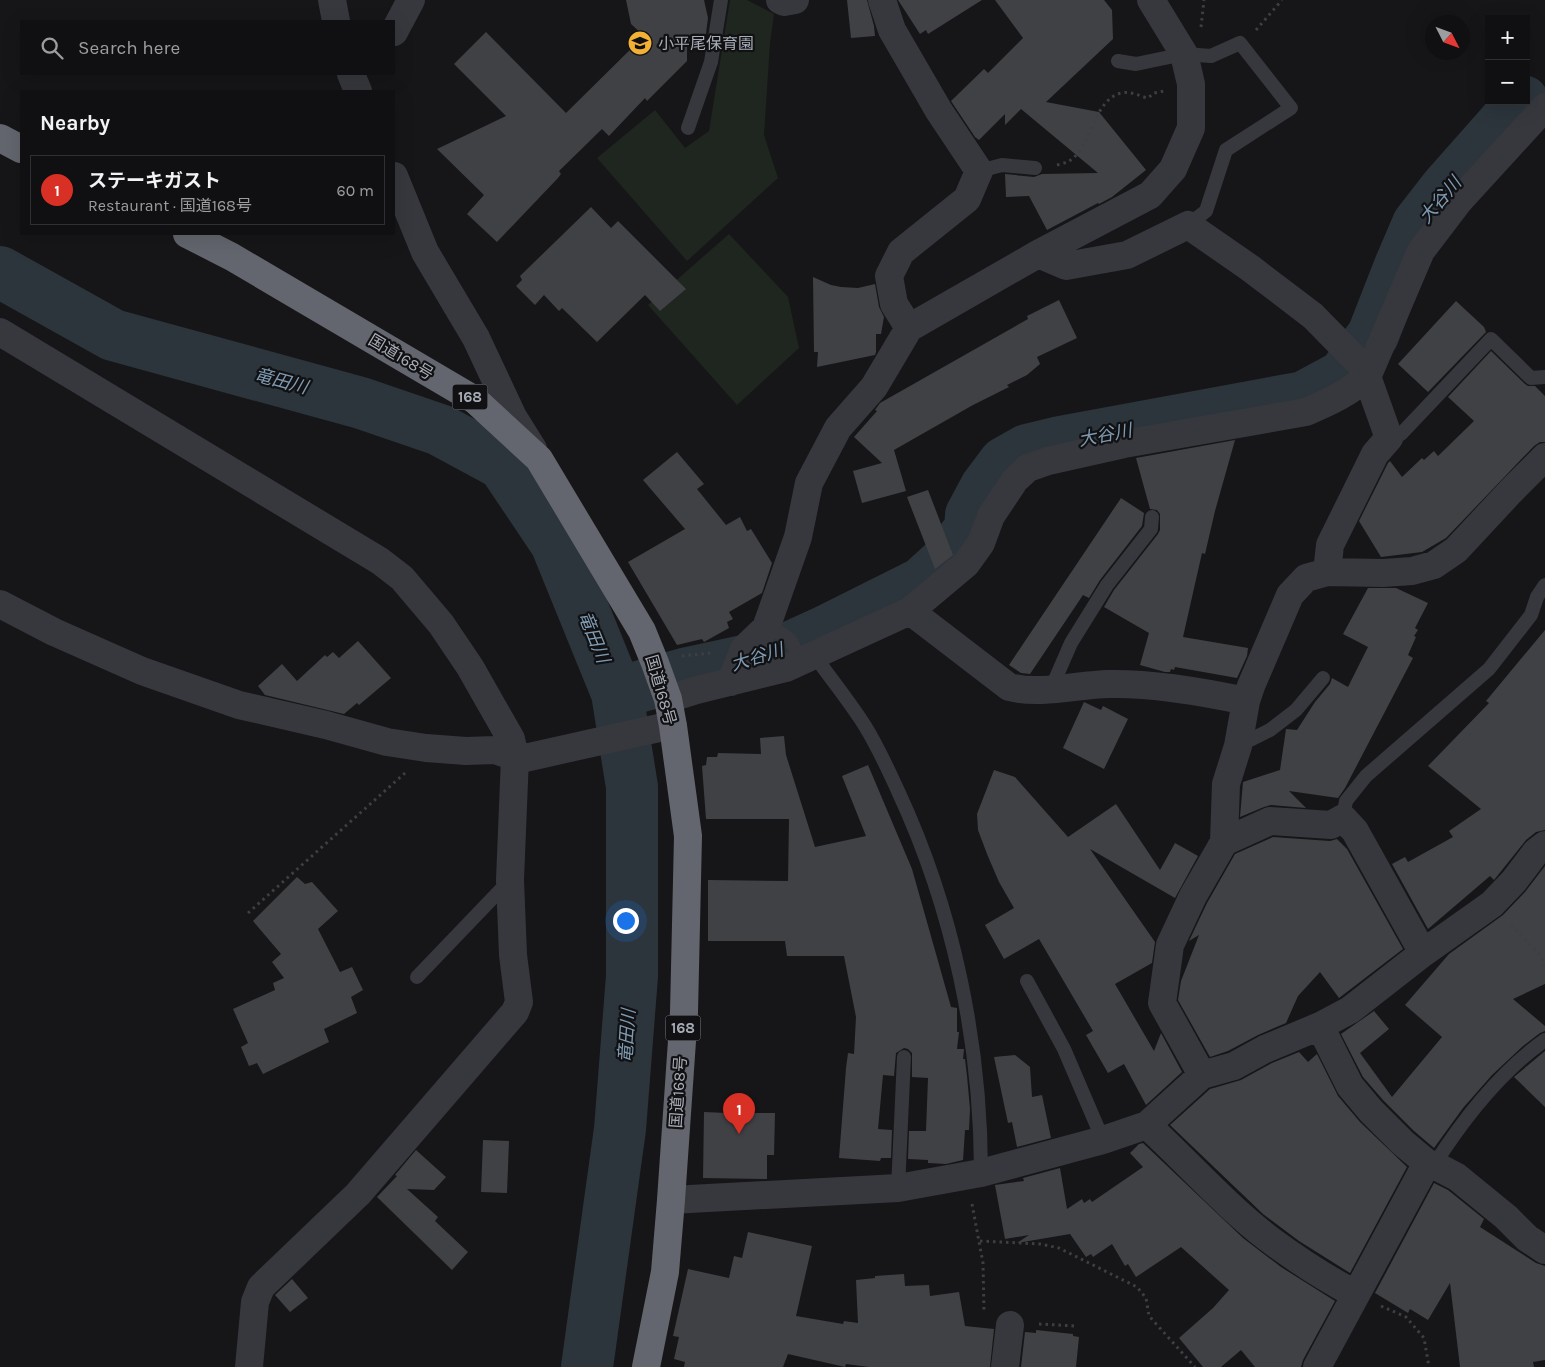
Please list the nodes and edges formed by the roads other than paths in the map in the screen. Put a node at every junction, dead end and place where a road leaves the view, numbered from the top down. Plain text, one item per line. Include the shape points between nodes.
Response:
1 (332, 0) edge
2 (411, 0) edge
3 (722, 0) edge
4 (780, 0) edge
5 (795, 0) edge
6 (882, 0) edge
7 (1151, 0) edge
8 (336, 20) edge
9 (395, 30) edge
10 (1184, 54) junction
11 (1118, 62) dead end
12 (351, 75) edge
13 (368, 75) edge
14 (359, 90) edge
15 (360, 90) edge
16 (1545, 108) edge
17 (688, 128) dead end
18 (0, 138) edge
19 (20, 148) edge
20 (1035, 168) road end
21 (979, 171) junction
22 (395, 178) edge
23 (1188, 225) junction
24 (189, 235) edge
25 (1038, 254) junction
26 (909, 328) junction
27 (0, 332) edge
28 (1360, 365) junction
29 (1545, 377) edge
30 (1389, 438) junction
31 (1545, 457) edge
32 (539, 459) junction
33 (1152, 517) dead end
34 (1327, 572) junction
35 (1545, 585) edge
36 (0, 604) edge
37 (910, 611) junction
38 (793, 648) junction
39 (1323, 678) dead end
40 (731, 682) junction
41 (1051, 689) junction
42 (666, 694) junction
43 (1246, 701) junction
44 (666, 727) junction
45 (1238, 746) junction
46 (520, 758) junction
47 (1343, 818) junction
48 (1224, 842) junction
49 (1545, 845) edge
50 (510, 880) junction
51 (1423, 953) junction
52 (417, 976) dead end
53 (1027, 981) dead end
54 (1320, 1026) junction
55 (1545, 1040) edge
56 (904, 1057) dead end
57 (1202, 1075) junction
58 (1147, 1125) junction
59 (1103, 1140) junction
60 (1431, 1164) junction
61 (973, 1174) junction
62 (898, 1188) junction
63 (671, 1200) junction
64 (1545, 1250) edge
65 (1356, 1294) junction
66 (1010, 1325) road end
67 (249, 1367) edge
68 (646, 1367) edge
69 (1005, 1367) edge
70 (1317, 1367) edge

1 - 8 street
2 - 9 street
3 - 17 lane via 711,62
4 - 5 street
6 - 21 street via 892,30 938,111
7 - 10 street
10 - 11 lane via 1136,64
10 - 23 lane via 1212,56 1240,43 1291,108 1226,150 1206,211
10 - 25 street via 1190,84 1191,128 1173,169 1150,194
12 - 14 street
13 - 15 street
16 - 28 street via 1459,202 1421,251
18 - 19 highway
20 - 21 lane via 1002,165
21 - 26 street via 967,199 901,252 889,276 894,304
22 - 32 street via 426,252 476,338
23 - 25 street via 1128,255 1066,266
23 - 28 street via 1313,316
24 - 32 highway, 国道168号 / 168 via 475,400
25 - 26 street
26 - 38 street via 874,387 838,428 809,483 798,537
27 - 46 street via 380,561 402,578 441,624 470,666
28 - 30 street
28 - 37 street via 1355,388 1306,412 1124,444 1028,468 1015,480 991,516 981,543 966,564
29 - 30 lane via 1532,378 1491,340 1401,434
30 - 34 street via 1376,454 1330,545
31 - 34 street via 1456,550 1434,565 1383,573
32 - 42 highway, 国道168号 / 168 via 642,631
33 - 41 lane via 1150,529 1107,585 1070,643
34 - 43 street via 1306,578 1290,595
35 - 47 lane via 1531,615 1500,657 1366,776 1346,801
36 - 46 street via 142,671 239,705 388,742 466,751 495,750
37 - 38 street
37 - 41 street via 1009,687
38 - 40 street via 786,668
38 - 40 street via 744,649
38 - 61 lane via 865,726 913,823 937,889 965,999 972,1043 981,1134
39 - 45 lane via 1296,710 1270,730
40 - 42 street
41 - 43 street via 1140,685
42 - 44 highway, 国道168号 / 168
43 - 45 street
44 - 46 street
44 - 63 highway, 国道168号 / 168 via 688,836 684,1012
45 - 48 street via 1226,784
46 - 50 street
47 - 48 street via 1331,824 1270,821
47 - 51 street via 1360,839
48 - 57 street via 1170,945 1162,1003
49 - 51 street via 1492,904
50 - 52 lane
50 - 67 street via 519,1002 515,1012 358,1194 260,1287 255,1302
51 - 54 street via 1350,1010
53 - 59 lane via 1064,1048
54 - 57 street via 1234,1066
54 - 60 street via 1350,1086 1404,1143
55 - 60 lane via 1501,1076
56 - 62 lane
57 - 58 street
58 - 59 street
58 - 65 street via 1268,1238
59 - 61 street
60 - 64 street via 1457,1177
60 - 65 street
61 - 62 street
62 - 63 street
63 - 68 highway, 国道168号 / 168 via 665,1272
65 - 70 street
66 - 69 street

